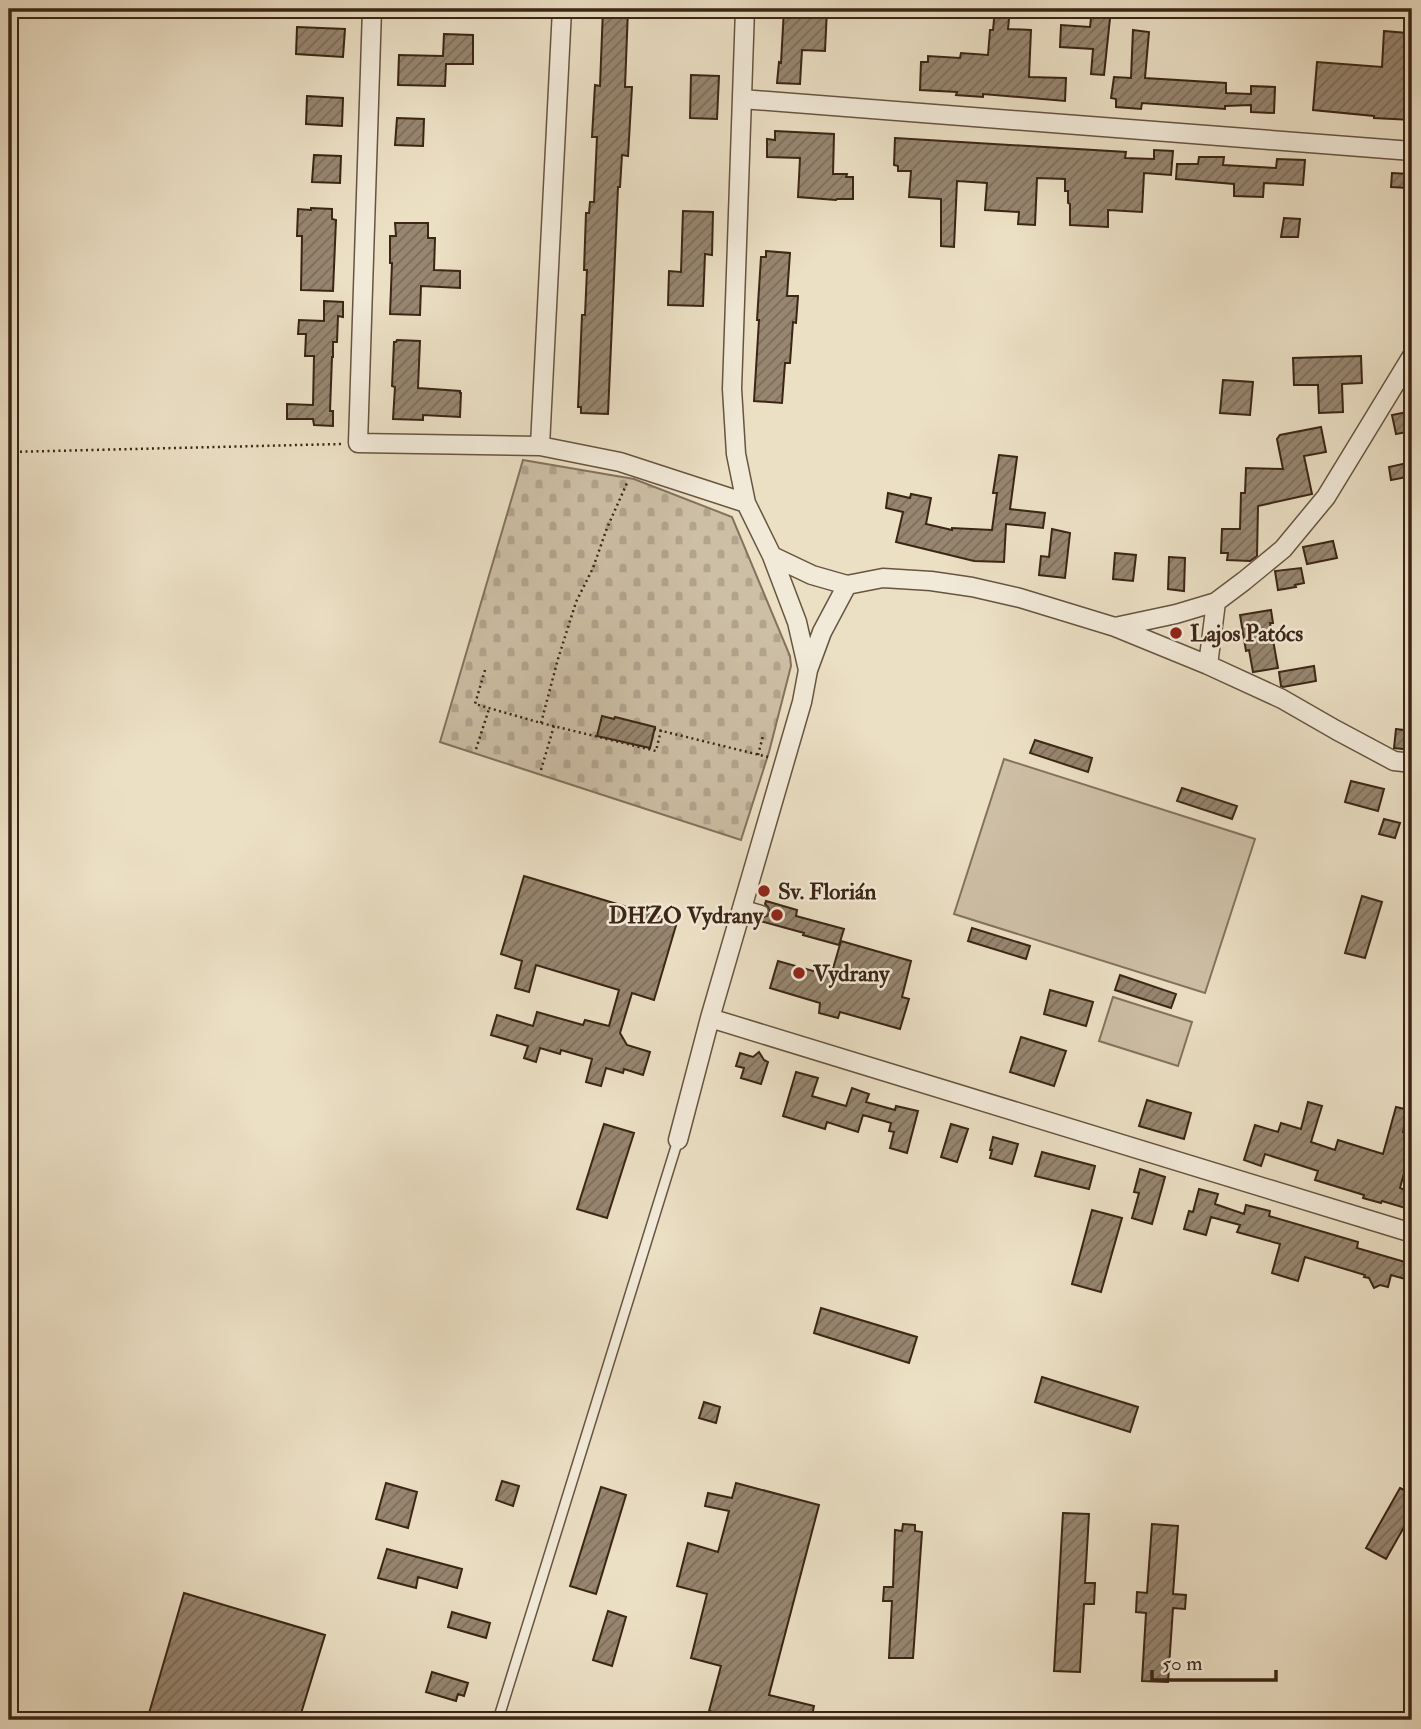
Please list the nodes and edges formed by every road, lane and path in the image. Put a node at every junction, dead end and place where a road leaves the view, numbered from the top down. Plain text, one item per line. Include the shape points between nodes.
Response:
1 (372, 9) edge
2 (562, 9) edge
3 (745, 9) edge
4 (742, 99) junction
5 (1412, 150) edge
6 (1412, 356) edge
7 (358, 443) junction
8 (540, 446) junction
9 (9, 452) edge
10 (632, 466) junction
11 (746, 503) junction
12 (772, 556) junction
13 (847, 585) junction
14 (1216, 602) junction
15 (1115, 627) junction
16 (1208, 665) junction
17 (485, 670) dead end
18 (808, 670) junction
19 (489, 709) junction
20 (541, 723) junction
21 (554, 726) junction
22 (654, 729) dead end
23 (661, 730) junction
24 (763, 736) dead end
25 (476, 749) dead end
26 (758, 755) junction
27 (785, 762) junction
28 (1412, 763) edge
29 (541, 770) dead end
30 (743, 905) junction
31 (763, 911) dead end
32 (710, 1018) junction
33 (678, 1140) joint
34 (1412, 1233) edge
35 (498, 1720) edge

1 - 7 street
2 - 8 street
3 - 4 street
4 - 5 street
4 - 11 street via 732,389 736,454
6 - 14 street via 1326,497 1283,549
7 - 8 street
7 - 9 path
8 - 10 street
10 - 11 street
10 - 20 path via 576,602
11 - 12 street
12 - 13 street
12 - 18 street via 797,622
13 - 15 street via 883,578 972,587
13 - 18 street
14 - 15 street
14 - 16 street
15 - 16 street
16 - 28 street via 1282,699 1394,761
17 - 19 path via 475,704
18 - 27 street
19 - 20 path
19 - 25 path
20 - 21 path
21 - 23 path via 656,751
21 - 29 path
22 - 23 path
23 - 26 path
24 - 26 path
26 - 27 path
27 - 30 street
30 - 31 lane
30 - 32 street
32 - 33 street
32 - 34 street
33 - 35 lane

